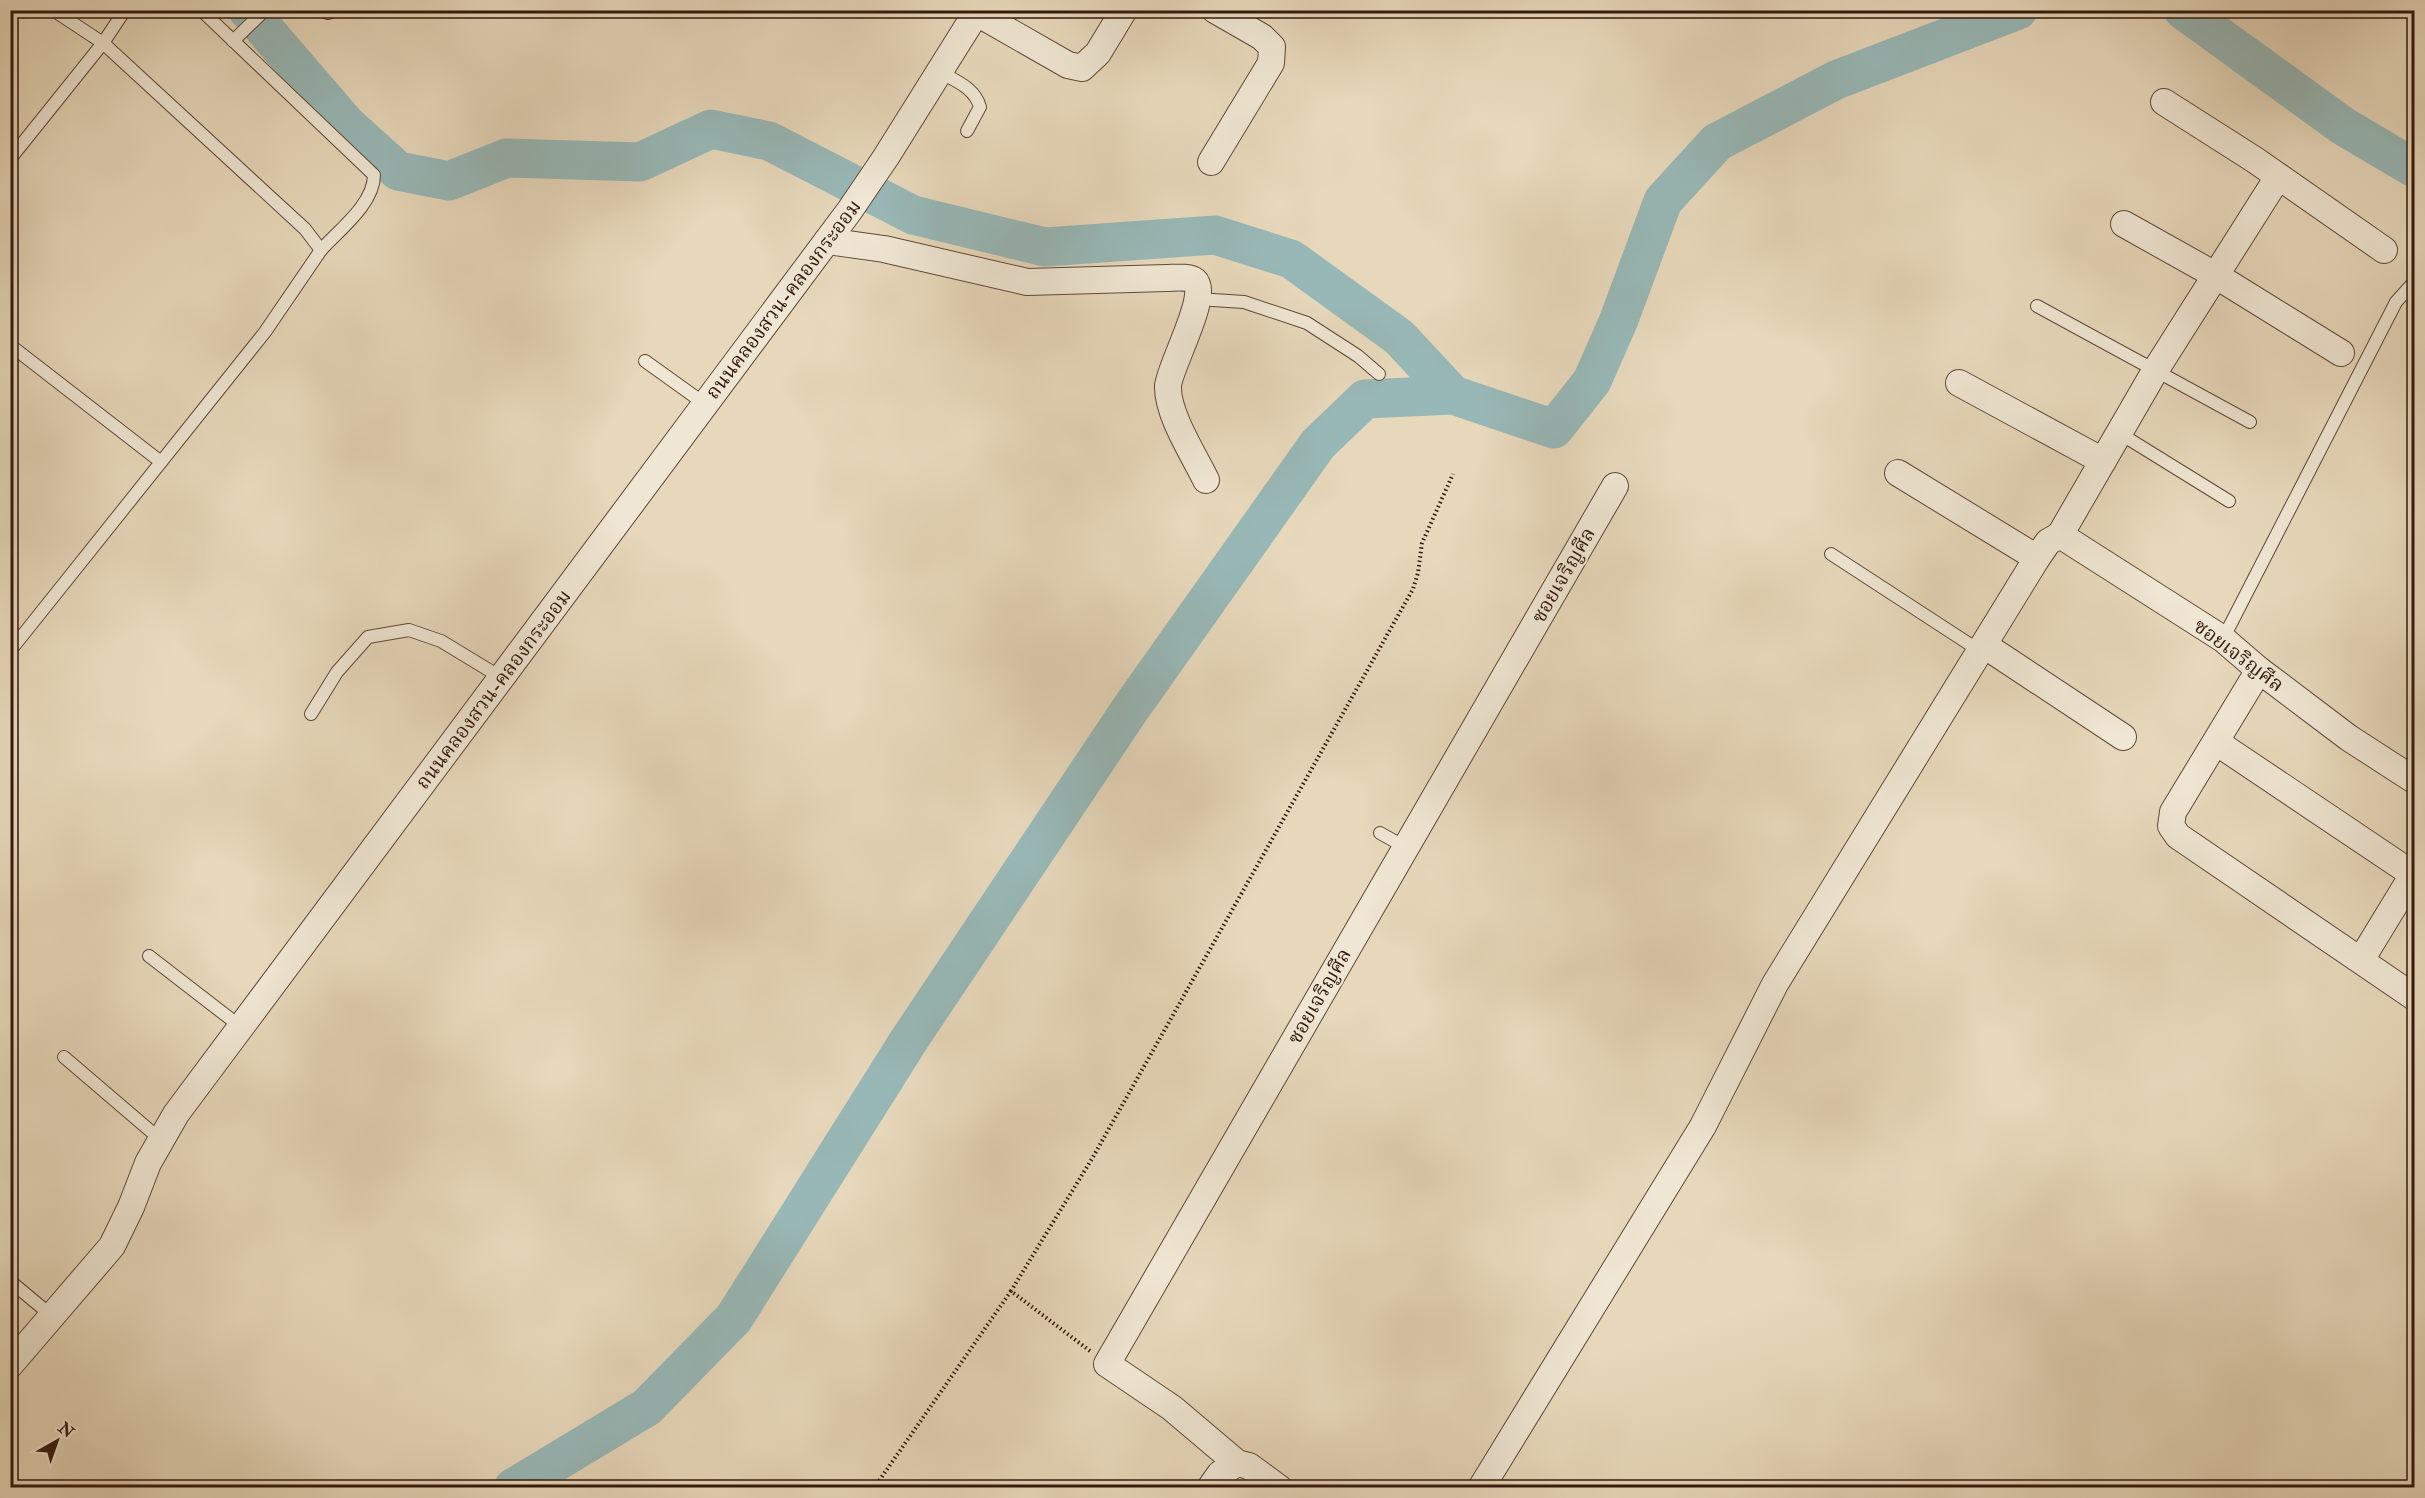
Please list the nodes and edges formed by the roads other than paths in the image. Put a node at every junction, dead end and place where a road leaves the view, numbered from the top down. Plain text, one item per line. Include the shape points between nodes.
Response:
1 (53, 10) edge
2 (125, 10) edge
3 (201, 10) edge
4 (265, 10) edge
5 (321, 10) edge
6 (335, 10) edge
7 (1124, 10) edge
8 (1215, 10) edge
9 (977, 12) edge
10 (235, 38) junction
11 (103, 43) junction
12 (940, 72) junction
13 (2163, 102) dead end
14 (967, 131) dead end
15 (10, 159) edge
16 (1211, 162) dead end
17 (2278, 177) junction
18 (2124, 224) dead end
19 (827, 241) junction
20 (321, 250) junction
21 (2384, 250) dead end
22 (2215, 275) junction
23 (2415, 282) edge
24 (1197, 299) junction
25 (2037, 306) dead end
26 (10, 345) edge
27 (2341, 353) dead end
28 (645, 361) dead end
29 (2155, 371) junction
30 (1379, 374) dead end
31 (1959, 383) dead end
32 (705, 404) junction
33 (2250, 422) dead end
34 (2119, 433) junction
35 (2103, 461) junction
36 (161, 462) junction
37 (1898, 472) dead end
38 (1206, 480) dead end
39 (1615, 486) dead end
40 (2229, 501) dead end
41 (2060, 535) junction
42 (1832, 554) dead end
43 (2037, 558) junction
44 (2223, 639) junction
45 (1982, 648) junction
46 (10, 651) edge
47 (2259, 670) junction
48 (502, 678) junction
49 (311, 714) dead end
50 (2123, 737) dead end
51 (2216, 742) junction
52 (2415, 780) edge
53 (1380, 832) dead end
54 (1405, 847) junction
55 (2414, 874) edge
56 (149, 956) dead end
57 (2361, 960) junction
58 (2415, 997) edge
59 (241, 1027) junction
60 (64, 1056) dead end
61 (161, 1140) junction
62 (10, 1281) edge
63 (52, 1316) junction
64 (10, 1365) edge
65 (1237, 1463) junction
66 (1210, 1488) edge
67 (1279, 1488) edge
68 (1481, 1488) edge

1 - 11 lane
2 - 11 lane
3 - 10 lane
4 - 10 lane
5 - 6 lane
7 - 9 street via 1098,53 1082,68 1068,65
8 - 16 street via 1272,47 1271,63
9 - 12 street, ถนนคลองสวน-คลองกระออม
10 - 20 lane via 374,175 374,186 361,206
11 - 15 lane
11 - 20 lane via 305,229
12 - 14 lane via 973,91 978,99 980,107
12 - 19 street, ถนนคลองสวน-คลองกระออม
13 - 17 street
17 - 21 street
17 - 22 street
18 - 22 street
19 - 24 street via 884,249 1027,282 1190,279 1198,286
19 - 32 street, ถนนคลองสวน-คลองกระออม
20 - 36 lane via 264,332
22 - 27 street
22 - 29 street
23 - 44 lane via 2396,302
24 - 30 lane via 1244,302 1306,323
24 - 38 street via 1168,384 1177,420
25 - 29 lane
26 - 36 lane
28 - 32 lane
29 - 33 lane
29 - 34 street
31 - 35 street
32 - 48 street, ถนนคลองสวน-คลองกระออม
34 - 35 street
34 - 40 lane
35 - 41 street
36 - 46 lane
37 - 43 street
39 - 54 street, ซอยเจริญศีล
41 - 43 street via 2048,542
41 - 44 street, ซอยเจริญศีล
42 - 45 lane
43 - 45 street
44 - 47 street, ซอยเจริญศีล
45 - 50 street
45 - 68 street via 1775,984 1703,1126
47 - 51 street
47 - 52 street, ซอยเจริญศีล via 2349,738
48 - 49 lane via 441,641 409,630 368,637 337,672
48 - 59 street, ถนนคลองสวน-คลองกระออม
51 - 55 street
51 - 57 street via 2173,812 2170,826
53 - 54 lane
54 - 65 street, ซอยเจริญศีล via 1107,1364 1179,1414
55 - 57 street
56 - 59 lane
57 - 58 street
59 - 61 street, ถนนคลองสวน-คลองกระออม
60 - 61 lane
61 - 63 street, ถนนคลองสวน-คลองกระออม via 112,1246
62 - 63 lane
63 - 64 street, ถนนคลองสวน-คลองกระออม
65 - 66 street via 1220,1474
65 - 67 street via 1249,1466

